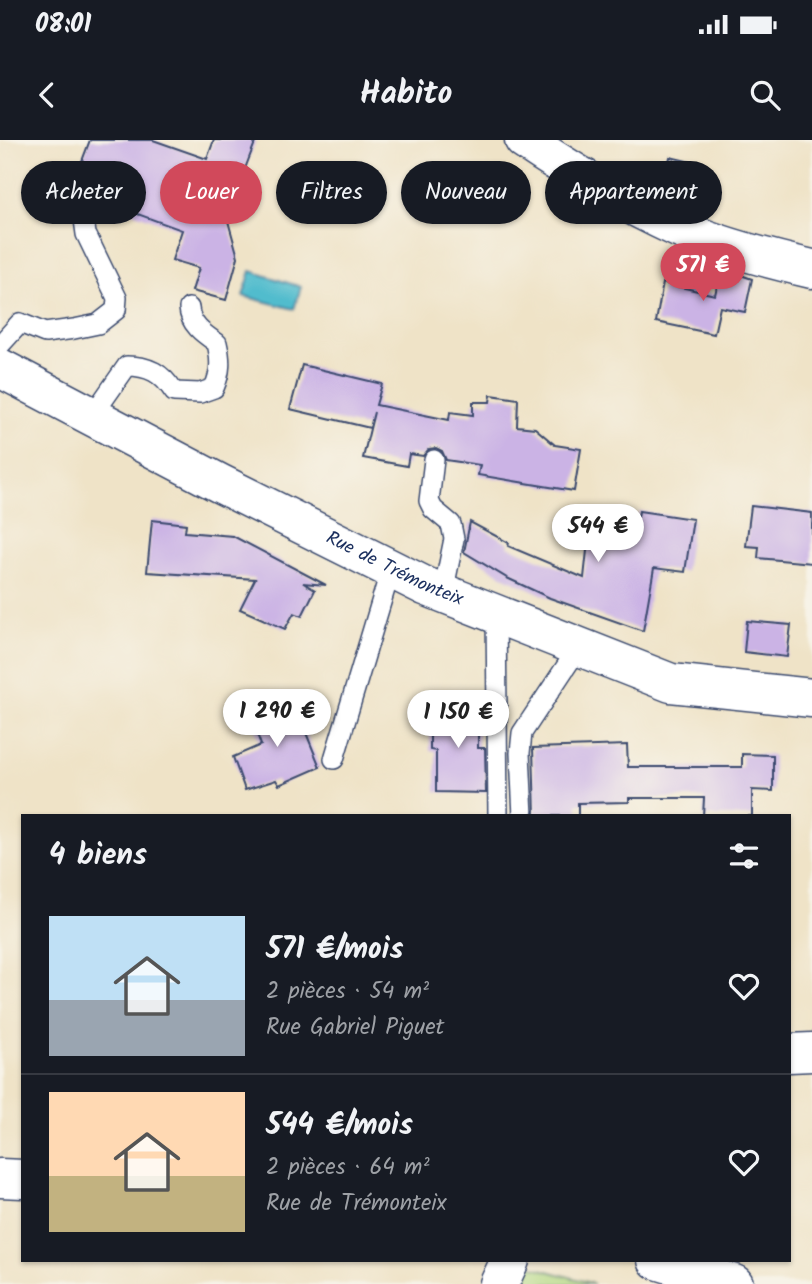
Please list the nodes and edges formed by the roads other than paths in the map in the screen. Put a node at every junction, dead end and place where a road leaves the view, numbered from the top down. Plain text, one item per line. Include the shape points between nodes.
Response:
1 (524, 140) edge
2 (85, 224) edge
3 (812, 269) edge
4 (190, 309) dead end
5 (0, 345) edge
6 (0, 368) edge
7 (92, 416) junction
8 (434, 460) dead end
9 (391, 569) junction
10 (443, 593) junction
11 (496, 614) junction
12 (579, 646) junction
13 (812, 698) edge
14 (334, 759) dead end
15 (499, 814) edge
16 (523, 814) edge
17 (812, 1052) edge
18 (791, 1054) edge
19 (0, 1178) edge
20 (21, 1179) edge
21 (509, 1262) edge
22 (663, 1262) edge
23 (499, 1284) edge
24 (734, 1284) edge

1 - 3 street via 569,171 680,229 770,260
2 - 5 lane via 117,298 116,310 98,324 45,333 20,323
4 - 7 lane via 190,318 217,343 221,360 214,388 200,393 174,392 169,383 144,366 127,366
6 - 7 street, Rue de Trémonteix
7 - 9 street, Rue de Trémonteix
8 - 10 lane via 429,501 451,524 454,539
9 - 10 street, Rue de Trémonteix
9 - 14 lane
10 - 11 street, Rue de Trémonteix
11 - 12 street, Rue de Trémonteix
11 - 15 lane
12 - 13 street, Rue de Trémonteix via 671,683
12 - 16 lane via 522,733
17 - 18 street
19 - 20 street
21 - 23 street
22 - 24 street

